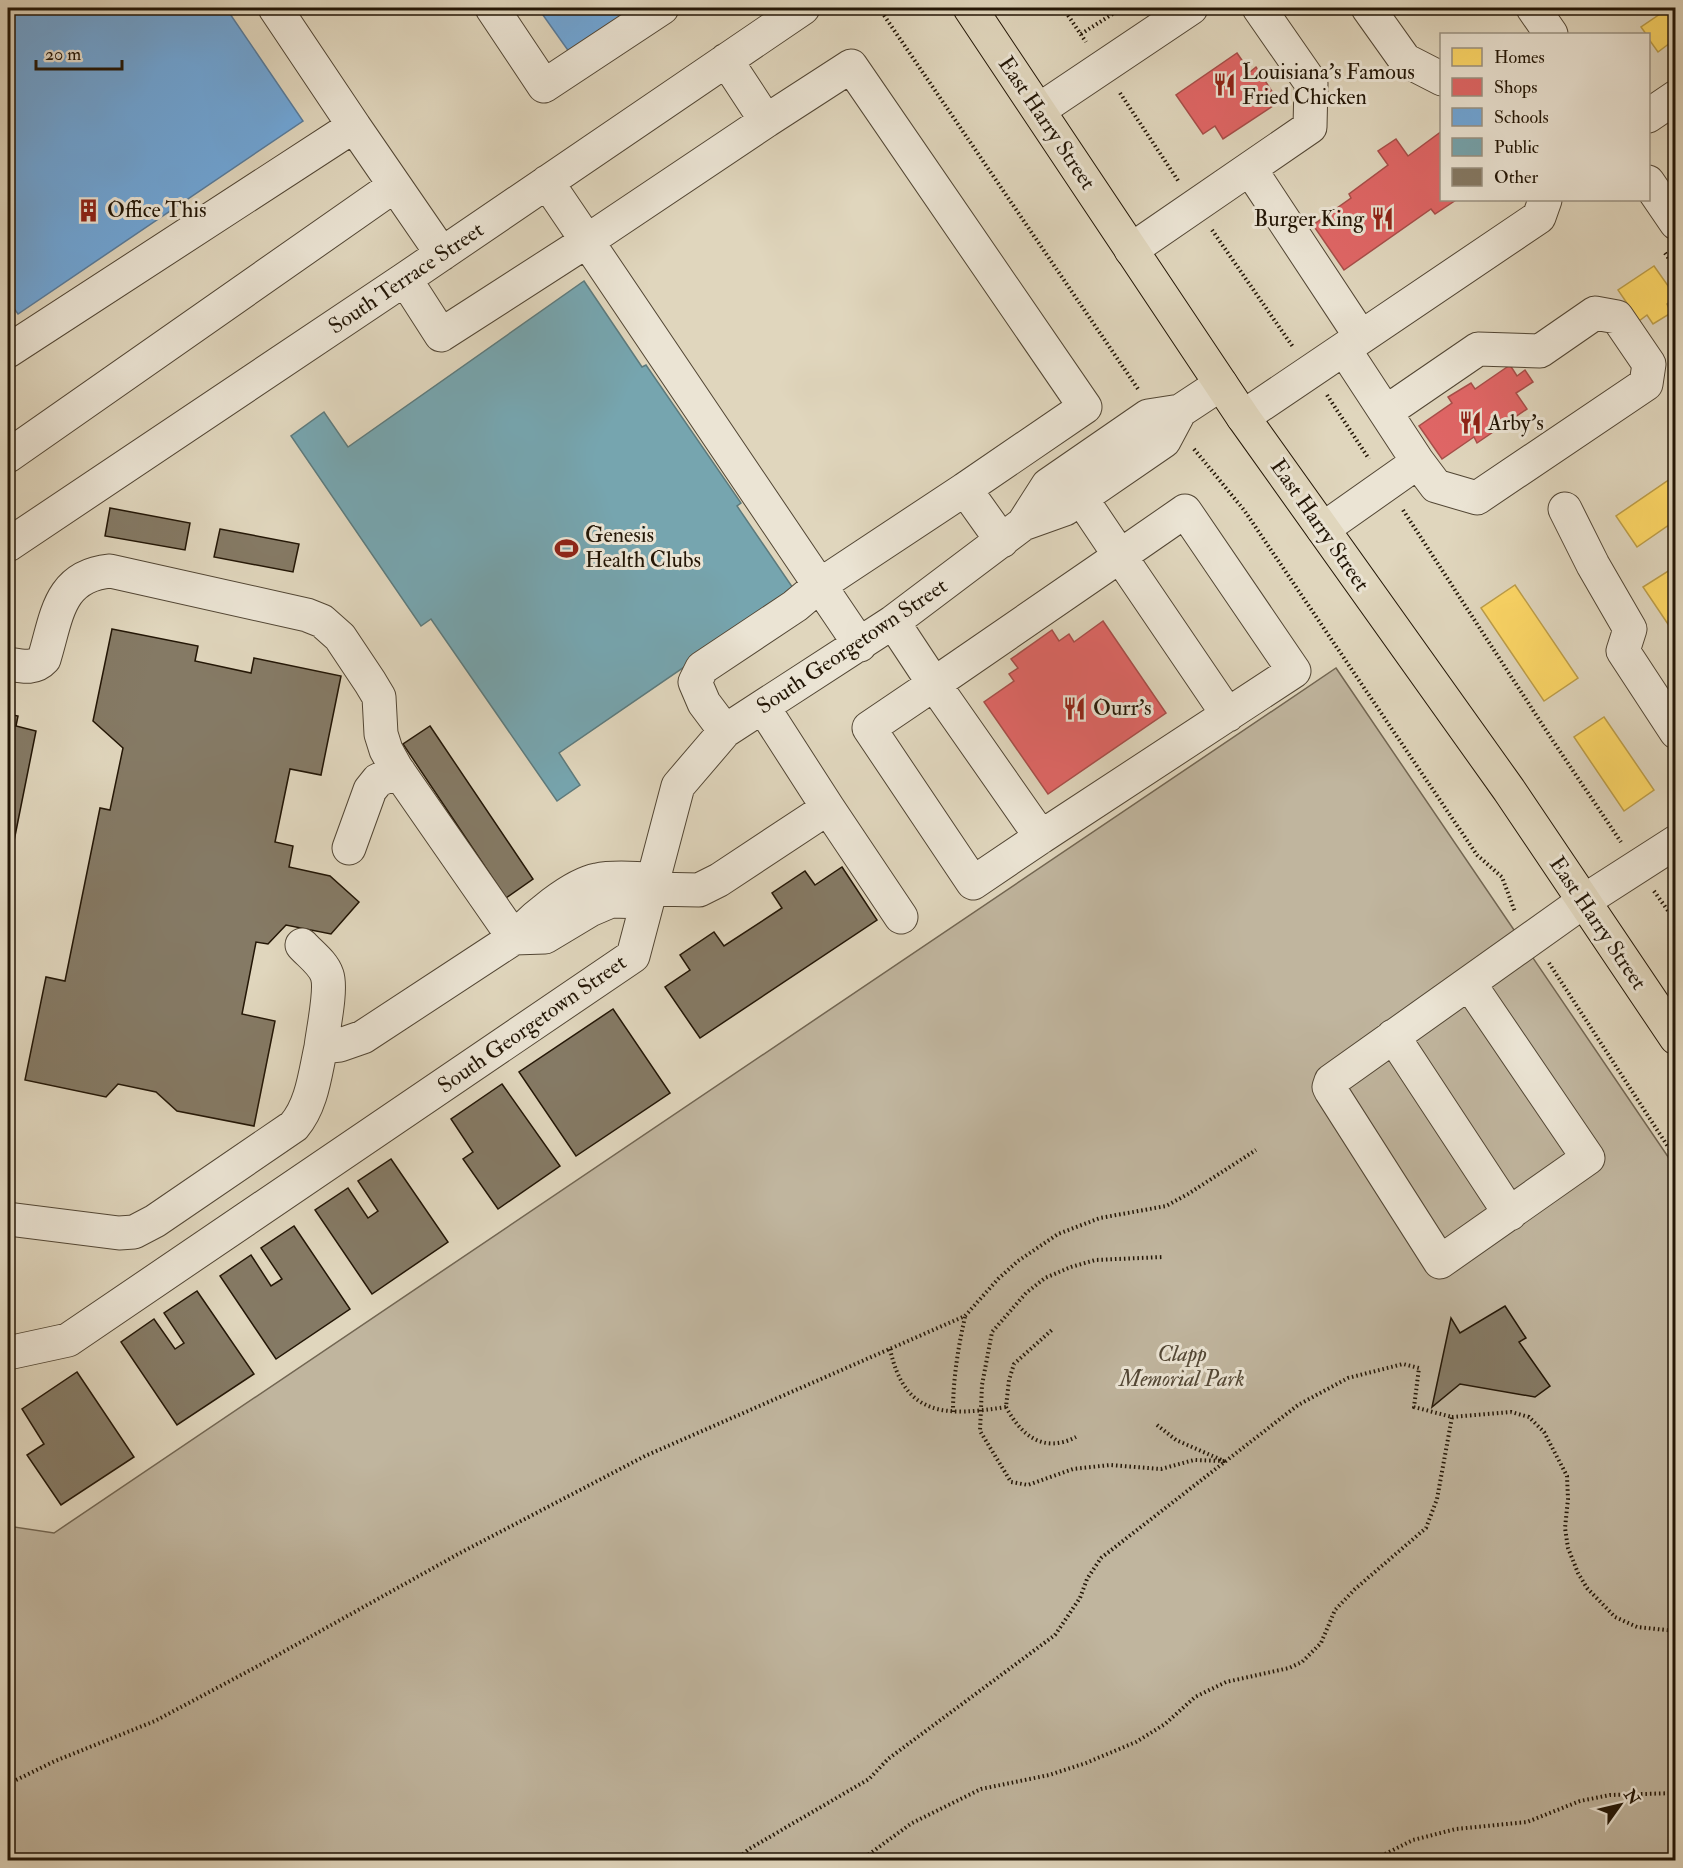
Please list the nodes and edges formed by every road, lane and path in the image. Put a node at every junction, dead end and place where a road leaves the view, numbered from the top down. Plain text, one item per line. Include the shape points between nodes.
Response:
1 (274, 8) edge
2 (492, 8) edge
3 (662, 8) edge
4 (803, 8) edge
5 (879, 8) edge
6 (970, 8) edge
7 (1122, 8) edge
8 (1191, 8) edge
9 (1259, 8) edge
10 (1368, 8) edge
11 (1533, 8) edge
12 (1550, 33) edge
13 (1081, 34) dead end
14 (726, 60) junction
15 (1440, 78) edge
16 (1676, 97) edge
17 (1039, 110) junction
18 (1650, 115) edge
19 (766, 121) junction
20 (354, 126) junction
21 (1250, 169) junction
22 (547, 182) junction
23 (1650, 185) edge
24 (394, 186) junction
25 (1545, 201) edge
26 (1676, 223) edge
27 (587, 241) junction
28 (1131, 250) junction
29 (442, 254) junction
30 (405, 279) junction
31 (1352, 343) junction
32 (8, 351) edge
33 (1221, 384) junction
34 (1386, 412) junction
35 (1171, 417) junction
36 (1243, 417) junction
37 (8, 456) edge
38 (1418, 462) junction
39 (964, 489) junction
40 (1081, 498) junction
41 (1565, 509) dead end
42 (1323, 529) junction
43 (1012, 533) junction
44 (8, 545) edge
45 (1120, 556) junction
46 (819, 585) junction
47 (893, 622) junction
48 (860, 645) junction
49 (8, 664) edge
50 (934, 684) junction
51 (763, 707) junction
52 (1228, 715) junction
53 (725, 731) junction
54 (1676, 732) edge
55 (399, 772) junction
56 (828, 808) junction
57 (1041, 837) junction
58 (1676, 842) edge
59 (349, 848) dead end
60 (650, 890) junction
61 (1584, 901) junction
62 (901, 917) dead end
63 (514, 938) junction
64 (1532, 938) junction
65 (302, 945) dead end
66 (1469, 983) junction
67 (1393, 1036) junction
68 (1676, 1038) edge
69 (321, 1047) junction
70 (1256, 1150) dead end
71 (1676, 1159) edge
72 (1510, 1214) junction
73 (8, 1220) edge
74 (1163, 1257) dead end
75 (965, 1316) junction
76 (1053, 1329) dead end
77 (890, 1349) junction
78 (8, 1353) edge
79 (1006, 1407) junction
80 (981, 1411) junction
81 (954, 1412) junction
82 (1452, 1417) junction
83 (1157, 1425) dead end
84 (1076, 1437) dead end
85 (1224, 1461) junction
86 (1676, 1631) edge
87 (8, 1784) edge
88 (1676, 1793) edge
89 (736, 1860) edge
90 (861, 1860) edge
91 (1373, 1860) edge

1 - 20 street
2 - 3 street via 544,86
4 - 14 street, South Terrace Street
5 - 35 path via 1133,384
6 - 17 main road, East Harry Street
7 - 13 path
8 - 17 street
9 - 21 street via 1311,83 1310,127
10 - 15 street via 1405,60
11 - 12 street
14 - 19 street
14 - 22 street, South Terrace Street
16 - 18 street
17 - 28 main road, East Harry Street
19 - 27 street
19 - 39 street via 850,66 1085,407
20 - 24 street
20 - 32 street
21 - 28 street
21 - 31 street
22 - 27 street
22 - 29 street, South Terrace Street
23 - 26 street
24 - 29 street
24 - 37 street
25 - 31 street via 1539,217
27 - 30 street via 441,335
27 - 46 street
28 - 33 main road, East Harry Street
29 - 30 street, South Terrace Street
30 - 44 street, South Terrace Street
31 - 34 street
31 - 36 street
33 - 35 street, South Georgetown Street
33 - 36 main road, East Harry Street
34 - 38 street
34 - 38 street via 1478,349 1540,351 1595,313 1617,317 1649,364 1646,384 1476,498 1436,486
35 - 40 street, South Georgetown Street via 1164,441
35 - 43 street, South Georgetown Street via 1148,416 1048,485
35 - 64 path via 1244,510 1477,855 1502,877 1516,914
36 - 42 main road, East Harry Street
38 - 42 street
39 - 43 street
39 - 46 street
40 - 43 street, South Georgetown Street
40 - 45 street
41 - 54 street via 1630,629 1623,651
42 - 61 main road, East Harry Street
43 - 47 street, South Georgetown Street
45 - 50 street
45 - 52 street
45 - 52 street via 1185,511 1281,652 1294,672
46 - 48 street
46 - 53 street via 795,606 702,668 695,682 704,704
47 - 48 street, South Georgetown Street
47 - 50 street
48 - 51 street, South Georgetown Street
49 - 55 street via 32,667 45,658 63,599 84,577 96,573 110,571 307,615 322,621 340,637 379,697 381,734
50 - 57 street
50 - 57 street via 869,728 973,883
51 - 53 street, South Georgetown Street
51 - 56 street
52 - 57 street
53 - 60 street, South Georgetown Street via 678,786
55 - 59 street via 378,780 370,790
55 - 63 street
56 - 60 street via 699,890
56 - 62 street
58 - 61 street
60 - 63 street via 607,878 584,884 532,919
60 - 78 street, South Georgetown Street via 633,956 68,1340
61 - 64 street
61 - 68 main road, East Harry Street
63 - 69 street via 363,1037
64 - 66 street
64 - 71 path
65 - 69 street via 327,975
66 - 67 street
66 - 72 street via 1588,1158
67 - 72 street
67 - 72 street via 1334,1078 1329,1087 1440,1262
69 - 73 street via 307,1105 294,1126 134,1232
70 - 75 path via 1166,1206 1100,1218 1058,1234 1018,1261
74 - 80 path via 1095,1260 1046,1278 1026,1293 992,1332 984,1364
75 - 77 path
75 - 81 path via 957,1351
76 - 79 path via 1014,1364
77 - 81 path via 894,1370 922,1405
77 - 87 path via 645,1456 155,1721
79 - 80 path
79 - 84 path via 1028,1437 1045,1443 1065,1443
80 - 81 path
80 - 85 path via 980,1431 1011,1482 1028,1485 1073,1469 1110,1465 1161,1470 1194,1460
82 - 85 path via 1414,1407 1419,1368 1403,1364 1348,1378 1298,1405
82 - 86 path via 1511,1412 1529,1417 1544,1432 1566,1476 1568,1548 1587,1588 1615,1617 1637,1627
82 - 90 path via 1437,1499 1426,1528 1335,1610 1321,1643 1302,1662 1226,1682 1195,1697 1165,1724 1136,1742 1086,1763 981,1789 912,1823
83 - 85 path via 1176,1440
85 - 89 path via 1101,1558 1055,1635 888,1759 869,1779
88 - 91 path via 1610,1794 1527,1822 1456,1829 1413,1840

